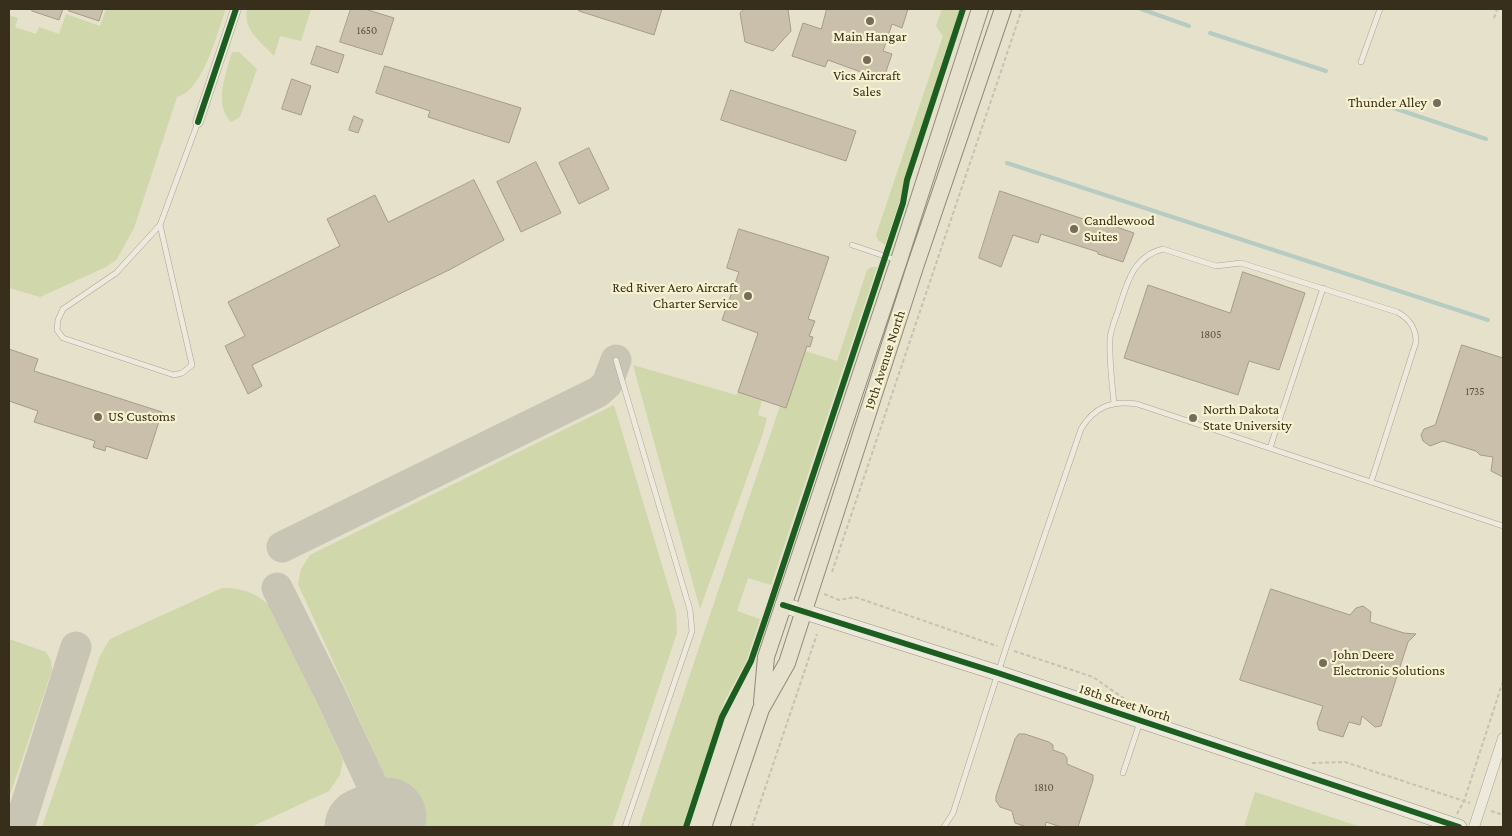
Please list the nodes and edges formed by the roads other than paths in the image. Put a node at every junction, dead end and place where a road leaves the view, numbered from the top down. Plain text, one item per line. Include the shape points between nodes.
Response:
1 (236, 9) edge
2 (980, 9) edge
3 (1003, 9) edge
4 (1380, 9) edge
5 (1361, 62) dead end
6 (198, 122) joint
7 (160, 225) junction
8 (852, 246) dead end
9 (899, 260) junction
10 (1322, 288) junction
11 (616, 360) dead end
12 (1114, 404) junction
13 (1270, 448) junction
14 (1371, 482) junction
15 (1503, 526) edge
16 (783, 605) junction
17 (802, 611) junction
18 (998, 673) junction
19 (761, 709) junction
20 (1141, 721) junction
21 (1503, 738) edge
22 (1123, 774) dead end
23 (953, 813) junction
24 (1456, 826) edge
25 (625, 827) edge
26 (720, 827) edge
27 (944, 827) edge
28 (948, 827) edge
29 (1474, 827) edge

1 - 6 street
2 - 9 main road, 19th Avenue North
3 - 17 main road, 19th Avenue North
4 - 5 lane
6 - 7 lane
7 - 7 lane via 116,273 63,309 57,330 63,338 174,375 182,374 192,365
8 - 9 lane
9 - 16 main road, 19th Avenue North
10 - 12 lane via 1242,263 1216,266 1163,249 1155,251 1143,258 1129,276 1110,335
10 - 13 lane
10 - 14 lane via 1397,312 1406,317 1416,332 1416,342
11 - 25 lane via 690,610 692,632
12 - 13 lane via 1137,404
12 - 18 lane via 1094,411 1081,429
13 - 14 lane
14 - 15 lane
16 - 17 street, 18th Street North
16 - 19 main road, 19th Avenue North via 766,657
17 - 18 street, 18th Street North
17 - 19 main road, 19th Avenue North via 787,663
18 - 20 street, 18th Street North
18 - 23 lane
19 - 26 main road, 19th Avenue North
20 - 22 lane
20 - 24 street, 18th Street North
21 - 29 street
23 - 27 lane
23 - 28 lane

